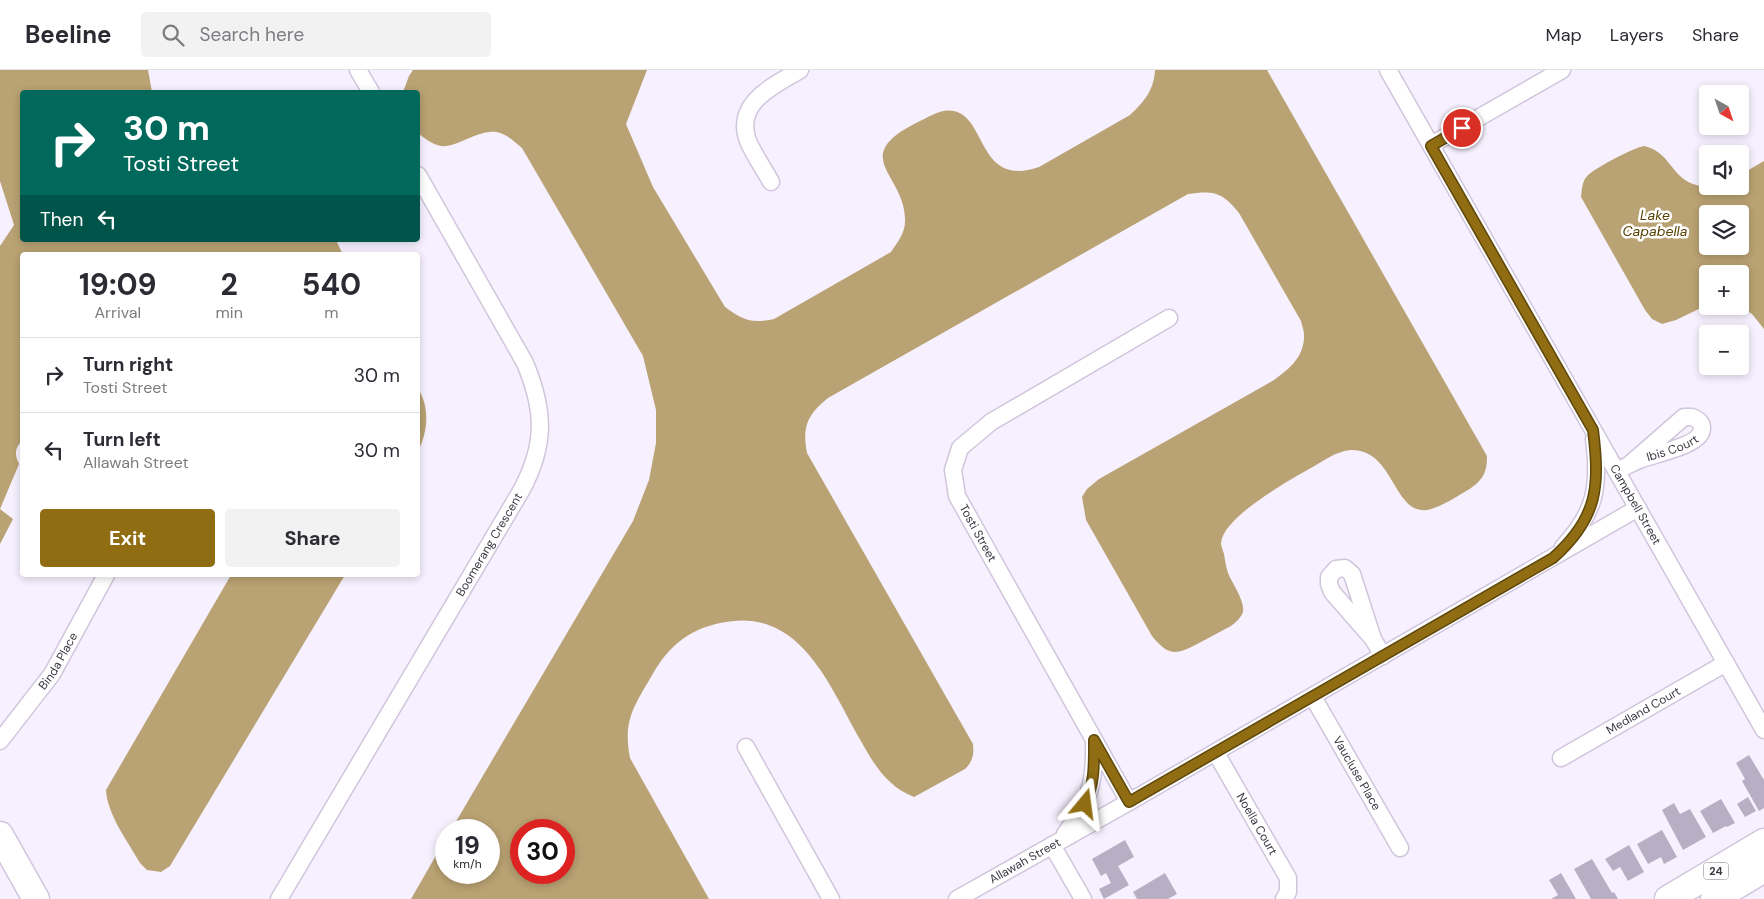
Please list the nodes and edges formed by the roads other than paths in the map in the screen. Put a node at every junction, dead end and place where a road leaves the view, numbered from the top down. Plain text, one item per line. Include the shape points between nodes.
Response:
1 (358, 70) edge
2 (800, 70) edge
3 (1388, 70) edge
4 (1562, 70) edge
5 (370, 90) edge
6 (1431, 146) junction
7 (420, 179) edge
8 (771, 182) dead end
9 (1169, 318) dead end
10 (1593, 430) junction
11 (1638, 508) junction
12 (1553, 558) junction
13 (105, 577) edge
14 (1373, 639) dead end
15 (1383, 656) junction
16 (1726, 663) junction
17 (1312, 697) junction
18 (1764, 730) edge
19 (1094, 740) junction
20 (0, 741) edge
21 (746, 747) dead end
22 (1216, 753) junction
23 (1561, 758) dead end
24 (1129, 802) junction
25 (0, 835) edge
26 (1764, 842) edge
27 (1056, 843) junction
28 (1400, 848) dead end
29 (1764, 869) edge
30 (831, 897) edge
31 (36, 899) edge
32 (279, 899) edge
33 (957, 899) edge
34 (1083, 899) edge
35 (1284, 899) edge
36 (1668, 899) edge
37 (1714, 899) edge

1 - 5 street
2 - 8 street via 771,86 746,113 748,141
3 - 6 street, Campbell Street
4 - 6 street
6 - 10 street, Campbell Street
7 - 32 street, Boomerang Crescent via 525,363 540,410 538,448 531,473 521,491
9 - 19 street, Tosti Street via 991,422 960,448 953,470 957,496
10 - 11 street, Campbell Street via 1624,467
10 - 12 street via 1597,470 1592,502 1577,532
11 - 12 street, Allawah Street
11 - 16 street, Campbell Street
12 - 15 street, Allawah Street
13 - 20 street, Binda Place via 52,674
14 - 15 street
15 - 17 street, Allawah Street
16 - 18 street, Campbell Street
16 - 23 street, Medland Court
17 - 22 street, Allawah Street
17 - 28 street, Vaucluse Place
19 - 24 street, Tosti Street
19 - 27 street via 1090,792 1079,816
21 - 30 street
22 - 24 street, Allawah Street
22 - 35 street, Noella Court via 1288,878 1288,892
24 - 27 street, Allawah Street
25 - 31 main road
26 - 36 main road, 24
27 - 33 street, Allawah Street
27 - 34 street
29 - 37 main road, 24

